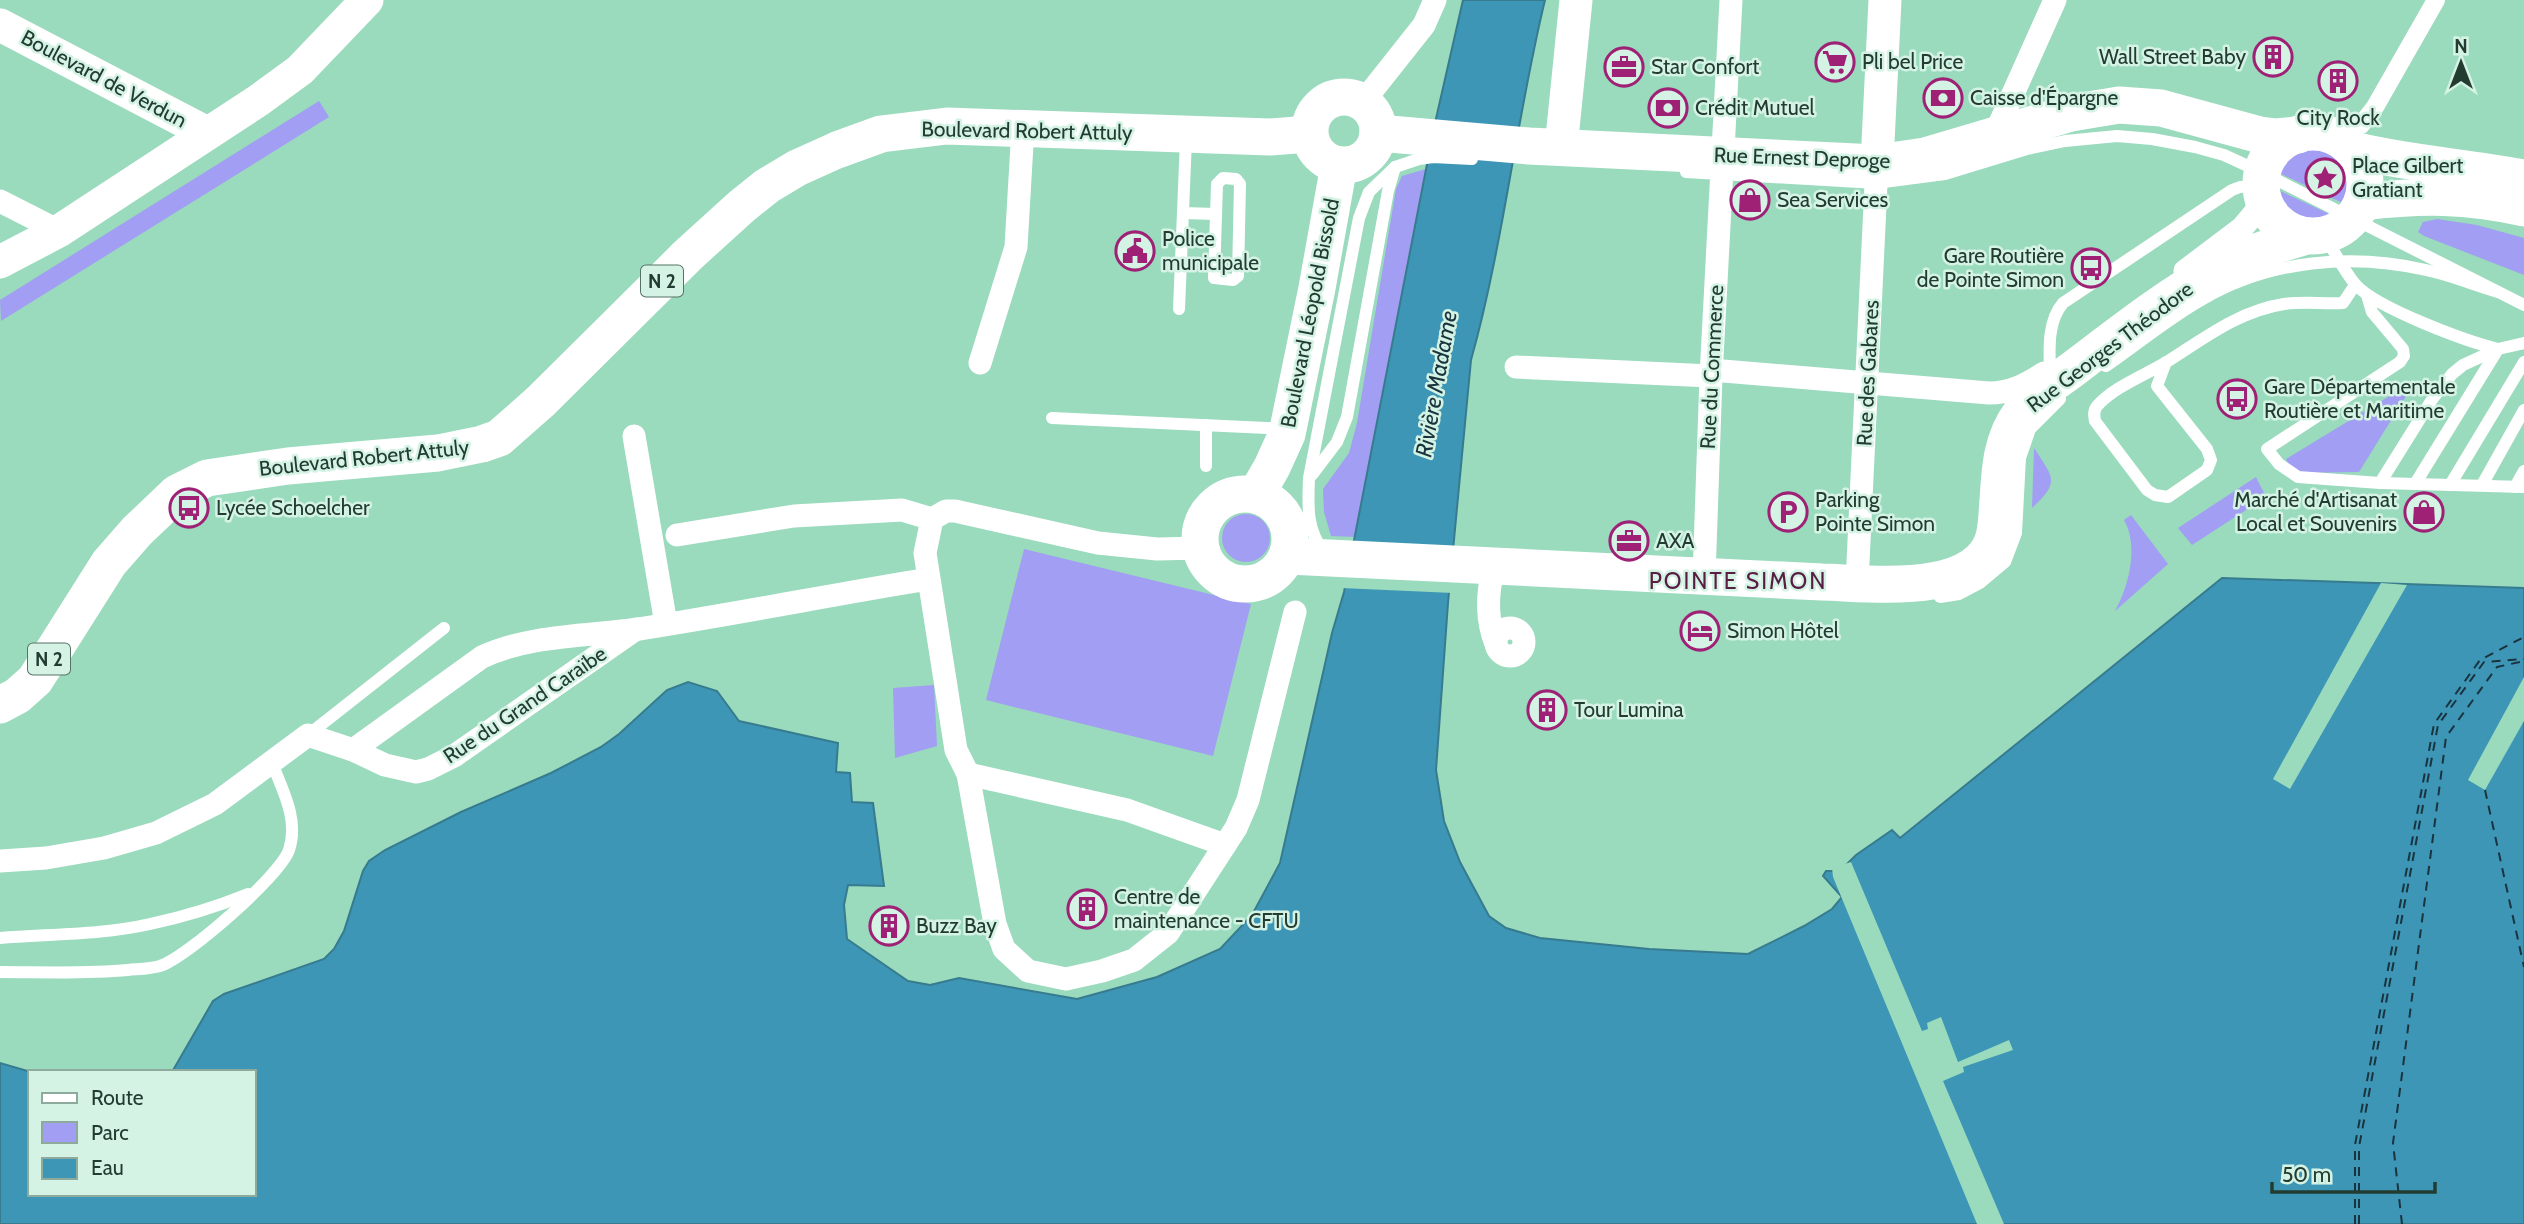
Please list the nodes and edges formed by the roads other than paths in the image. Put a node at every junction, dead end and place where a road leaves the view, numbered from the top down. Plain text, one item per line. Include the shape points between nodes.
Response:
1 (367, 0) edge
2 (1435, 0) edge
3 (1576, 0) edge
4 (1731, 0) edge
5 (1885, 0) edge
6 (2055, 0) edge
7 (2436, 0) edge
8 (0, 25) edge
9 (1371, 118) junction
10 (1023, 127) junction
11 (207, 133) junction
12 (1309, 134) junction
13 (1995, 134) junction
14 (1186, 135) junction
15 (2298, 135) junction
16 (2351, 140) junction
17 (1545, 147) junction
18 (1419, 148) junction
19 (1489, 160) dead end
20 (1339, 165) junction
21 (1722, 165) junction
22 (1395, 167) junction
23 (1672, 171) dead end
24 (1877, 173) junction
25 (2524, 178) edge
26 (2263, 187) junction
27 (0, 201) edge
28 (2524, 208) edge
29 (1183, 213) junction
30 (1216, 214) junction
31 (2337, 230) junction
32 (59, 231) junction
33 (0, 262) edge
34 (2355, 285) junction
35 (2498, 292) junction
36 (2367, 295) junction
37 (2524, 304) edge
38 (1179, 309) dead end
39 (2524, 343) edge
40 (2498, 349) junction
41 (2166, 362) junction
42 (2524, 362) edge
43 (980, 363) dead end
44 (1517, 367) dead end
45 (2050, 369) junction
46 (2098, 372) dead end
47 (1711, 373) junction
48 (1867, 383) junction
49 (2069, 392) dead end
50 (2524, 410) edge
51 (1052, 418) dead end
52 (1206, 425) junction
53 (1288, 429) junction
54 (634, 436) dead end
55 (1206, 466) dead end
56 (2524, 471) edge
57 (1309, 478) junction
58 (2380, 483) junction
59 (2415, 484) junction
60 (2450, 485) junction
61 (2482, 485) junction
62 (2519, 486) edge
63 (1256, 495) junction
64 (932, 519) junction
65 (677, 535) dead end
66 (1200, 548) junction
67 (1288, 556) junction
68 (1340, 564) junction
69 (1486, 577) junction
70 (1704, 577) junction
71 (928, 579) junction
72 (1656, 587) dead end
73 (1869, 590) junction
74 (1931, 598) dead end
75 (1295, 612) dead end
76 (666, 624) junction
77 (444, 628) dead end
78 (636, 629) junction
79 (0, 705) edge
80 (308, 735) junction
81 (353, 750) junction
82 (272, 763) junction
83 (968, 774) junction
84 (1225, 845) junction
85 (0, 860) edge
86 (258, 890) junction
87 (0, 937) edge
88 (0, 972) edge

1 - 11 main road via 300,71
2 - 9 street
3 - 17 main road
4 - 21 street, Rue du Commerce
5 - 24 main road
6 - 13 street
7 - 16 street
8 - 11 main road, Boulevard de Verdun
9 - 12 main road via 1353,97 1342,96 1321,104
9 - 18 main road, Rue Ernest Deproge
9 - 20 main road via 1376,144 1370,154 1361,161
10 - 14 main road, Boulevard Robert Attuly / N 2
10 - 43 street via 1016,247
10 - 79 main road, Boulevard Robert Attuly / N 2 via 947,126 881,134 797,168 742,206 499,438 438,453 288,466 191,484 109,563 35,680
11 - 32 main road
12 - 14 main road, Boulevard Robert Attuly / N 2
12 - 20 main road via 1315,151
13 - 15 main road, Rue Ernest Deproge via 2088,108 2119,105 2161,108 2260,135
13 - 24 main road, Rue Ernest Deproge
14 - 29 lane
15 - 16 main road, Rue Ernest Deproge
15 - 26 main road via 2275,149
16 - 25 main road via 2383,158
16 - 31 main road via 2365,175
17 - 18 main road, Rue Ernest Deproge
17 - 21 main road, Rue Ernest Deproge
18 - 19 lane via 1433,157
18 - 22 lane
20 - 53 main road, Boulevard Léopold Bissold
21 - 23 lane
21 - 24 main road, Rue Ernest Deproge
21 - 47 street, Rue du Commerce
22 - 57 lane via 1347,417 1337,442
22 - 57 lane via 1369,192 1359,218
24 - 26 lane via 1945,174 2027,149 2117,136 2224,155
24 - 48 street, Rue des Gabares
26 - 31 lane
26 - 31 main road via 2280,223 2292,231
26 - 45 street via 2242,228
26 - 45 lane, Rue Georges Théodore via 2232,190 2063,303 2053,323
27 - 32 street
28 - 31 main road via 2436,195
29 - 30 lane
29 - 38 lane
30 - 30 lane via 1214,278 1233,280 1238,276 1239,180 1219,180
31 - 34 lane
31 - 35 lane via 2433,257
31 - 35 lane via 2402,265
31 - 46 lane via 2297,265 2204,298
31 - 73 main road, Rue Georges Théodore via 2244,257 2198,280 2089,357 2027,406 2014,424 2003,450 1994,539 1986,553 1948,579
32 - 33 main road
34 - 36 lane
34 - 41 lane via 2343,303 2283,304 2242,317
35 - 37 lane
36 - 40 lane via 2468,341
36 - 58 lane via 2372,312 2404,356 2267,449 2298,477
39 - 40 lane
40 - 58 lane via 2463,365 2446,380
40 - 59 lane
41 - 41 lane via 2119,390 2094,413 2095,421 2147,491 2168,497 2207,470 2211,460 2157,386
42 - 60 lane
44 - 47 street
45 - 48 street via 2024,386 2000,393
47 - 48 street
47 - 70 street, Rue du Commerce
48 - 73 street, Rue des Gabares
49 - 74 lane via 2030,429 2020,458 2016,533 2005,562 1959,594
50 - 61 lane
51 - 52 lane
52 - 53 lane
52 - 55 lane
53 - 63 main road, Boulevard Léopold Bissold
54 - 76 street
56 - 62 lane
57 - 68 lane via 1310,526 1318,544
58 - 59 lane
59 - 60 lane
60 - 61 lane
61 - 62 lane
63 - 66 main road via 1240,494 1212,508 1204,520
63 - 67 main road via 1282,512 1289,526
64 - 65 street via 902,510 794,516
64 - 66 street via 955,511 1098,542 1157,549
64 - 71 street via 925,553
66 - 67 main road via 1214,573 1241,585 1269,578
67 - 68 main road, Rue Georges Théodore
68 - 69 main road, Rue Georges Théodore
69 - 69 street via 1496,644 1504,655 1518,654 1524,637 1513,628
69 - 70 main road, Rue Georges Théodore
70 - 73 main road, Rue Georges Théodore
71 - 76 street, Rue du Grand Caraïbe
71 - 83 street via 956,750
72 - 73 lane
75 - 84 street via 1248,800
76 - 78 street, Rue du Grand Caraïbe
77 - 80 lane
78 - 81 street, Rue du Grand Caraïbe via 496,650
78 - 81 street, Rue du Grand Caraïbe via 454,756 428,769 403,770
80 - 81 street
80 - 82 street
82 - 85 street via 215,804 156,833 93,850
82 - 86 lane via 290,811 292,834 281,865
83 - 84 street via 1127,810
83 - 84 street via 995,925 1004,949 1028,971 1066,979 1134,960 1168,933
86 - 87 lane via 149,925
86 - 88 lane via 160,966 108,972

